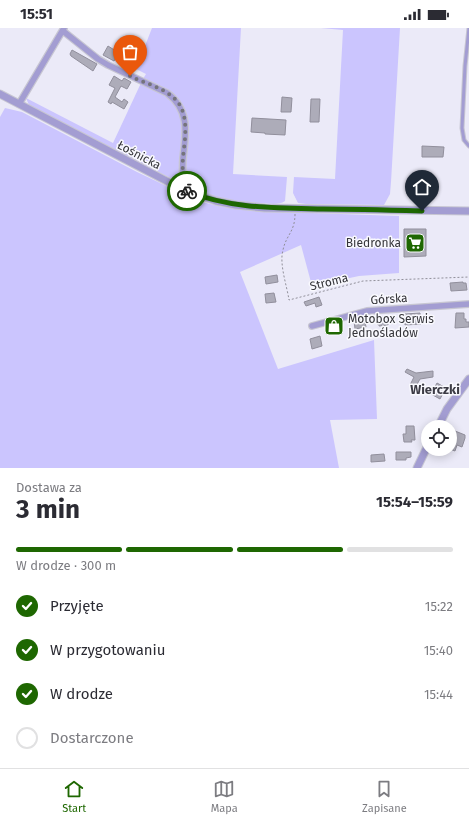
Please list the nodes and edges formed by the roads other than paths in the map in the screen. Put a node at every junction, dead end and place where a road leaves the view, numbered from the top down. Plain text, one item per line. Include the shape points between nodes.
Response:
1 (469, 28) edge
2 (63, 29) edge
3 (0, 94) edge
4 (19, 104) junction
5 (469, 146) edge
6 (180, 188) junction
7 (469, 212) edge
8 (469, 304) edge
9 (312, 326) dead end
10 (469, 379) edge
11 (442, 420) edge
12 (422, 456) edge
13 (416, 468) edge

1 - 5 lane via 464,66 462,128 464,140
2 - 4 street
2 - 6 street via 98,59 175,99 180,106 186,128
3 - 4 street, Łośnicka
4 - 6 street, Łośnicka
6 - 7 street, Łośnicka via 216,201 265,208
8 - 9 street, Górska via 367,311
10 - 11 street
12 - 13 street

